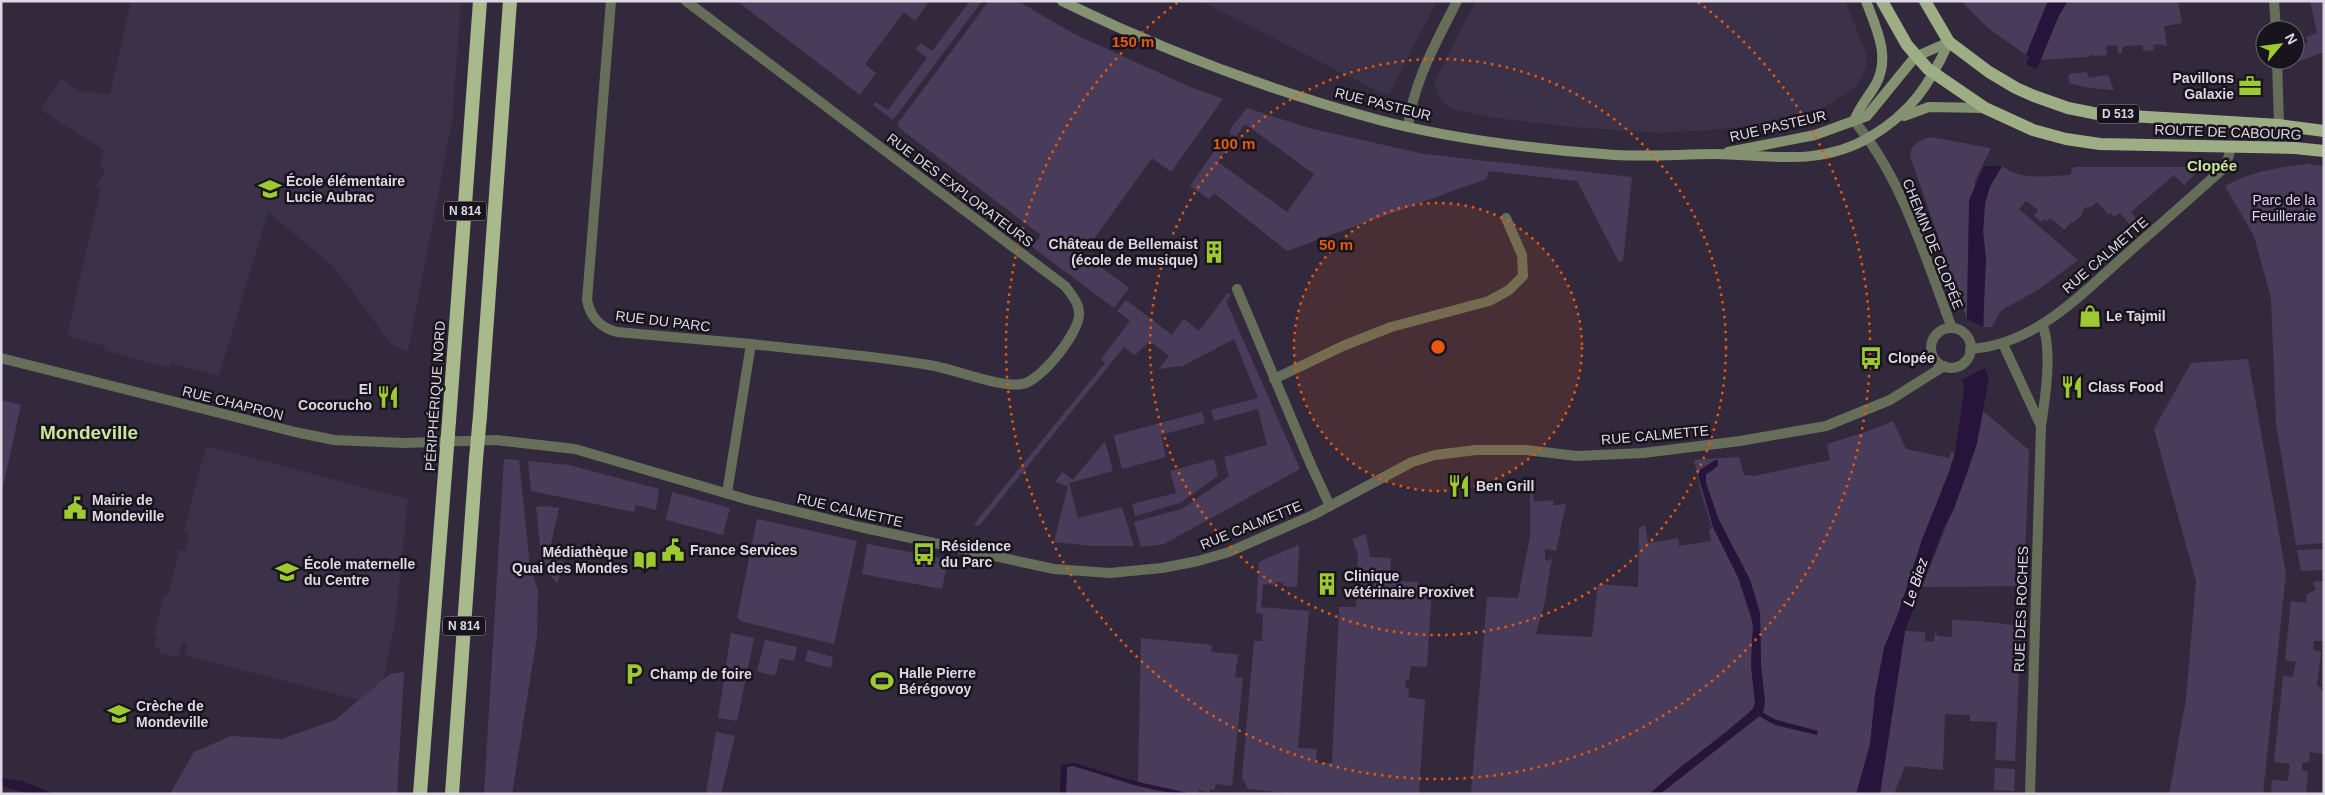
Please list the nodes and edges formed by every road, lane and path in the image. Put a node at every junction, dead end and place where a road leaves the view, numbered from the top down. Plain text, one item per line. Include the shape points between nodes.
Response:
1 (480, 1) edge
2 (510, 1) edge
3 (611, 1) edge
4 (686, 1) edge
5 (1062, 1) edge
6 (1457, 1) edge
7 (1866, 1) edge
8 (1882, 1) edge
9 (1925, 1) edge
10 (2274, 1) edge
11 (2275, 20) edge
12 (1949, 42) junction
13 (1915, 57) junction
14 (2277, 70) edge
15 (1934, 75) junction
16 (1985, 108) junction
17 (1854, 121) junction
18 (1894, 121) junction
19 (2279, 125) junction
20 (1408, 127) junction
21 (2324, 131) edge
22 (1869, 138) junction
23 (2231, 147) junction
24 (2324, 151) edge
25 (1715, 154) junction
26 (1506, 218) dead end
27 (1237, 289) dead end
28 (2042, 324) junction
29 (1952, 328) junction
30 (751, 344) junction
31 (2003, 344) junction
32 (1970, 349) junction
33 (1, 358) edge
34 (1944, 366) junction
35 (1274, 379) junction
36 (2040, 426) junction
37 (463, 441) joint
38 (726, 493) junction
39 (1330, 506) junction
40 (420, 794) edge
41 (452, 794) edge
42 (2030, 794) edge

1 - 40 highway, PÉRIPHÉRIQUE NORD / N 814, bridge
2 - 41 highway, N 814, bridge
3 - 30 street, RUE DU PARC via 587,300 590,314 604,327 617,332
4 - 30 street, RUE DES EXPLORATEURS via 1066,286 1080,312 1078,325 1049,366 1035,379 1023,384 980,378 927,364
5 - 20 main road, RUE PASTEUR via 1149,42 1223,71
6 - 20 street via 1426,62
7 - 17 main road via 1882,44 1881,72
8 - 13 main road, D 513
9 - 12 main road, D 513
10 - 11 street
12 - 13 main road, RUE PASTEUR
12 - 15 main road, RUE PASTEUR
12 - 19 main road, ROUTE DE CABOURG / D 513 via 2016,88 2068,108 2098,114
13 - 15 main road, ROUTE DE CABOURG / D 513
13 - 17 main road, RUE PASTEUR via 1874,109
14 - 19 street
15 - 16 main road, ROUTE DE CABOURG / D 513
15 - 18 main road, RUE PASTEUR via 1917,100
16 - 18 main road via 1929,107
16 - 23 main road, ROUTE DE CABOURG / D 513 via 2032,130 2078,142
17 - 22 street, CHEMIN DE CLOPÉE
17 - 25 main road, RUE PASTEUR via 1815,135
18 - 22 main road, RUE PASTEUR
19 - 21 main road, ROUTE DE CABOURG / D 513
20 - 25 main road, RUE PASTEUR via 1602,154
22 - 25 main road, RUE PASTEUR via 1810,157 1781,159
22 - 29 street, CHEMIN DE CLOPÉE via 1912,224
23 - 24 main road, ROUTE DE CABOURG / D 513
23 - 28 street, RUE CALMETTE via 2226,166 2070,304
26 - 35 street via 1522,255 1523,276 1509,290 1489,301 1391,326
27 - 35 street
28 - 31 street, RUE CALMETTE
28 - 36 street, RUE DES ROCHES via 2047,335 2046,388
29 - 32 street via 1966,335
29 - 34 street via 1944,329 1933,339 1932,355
30 - 38 street
31 - 32 street, RUE CALMETTE
31 - 36 street, RUE DES ROCHES
32 - 34 street via 1964,362 1951,368
33 - 37 street, RUE CHAPRON via 334,440
34 - 39 street, RUE CALMETTE via 1890,400 1826,426 1731,443 1643,453 1577,456 1476,450 1435,455 1397,469
35 - 39 street
36 - 42 street, RUE DES ROCHES
37 - 38 street, RUE CALMETTE via 517,441 575,448
38 - 39 street, RUE CALMETTE via 1002,559 1054,569 1102,573 1134,572 1206,559 1256,541

